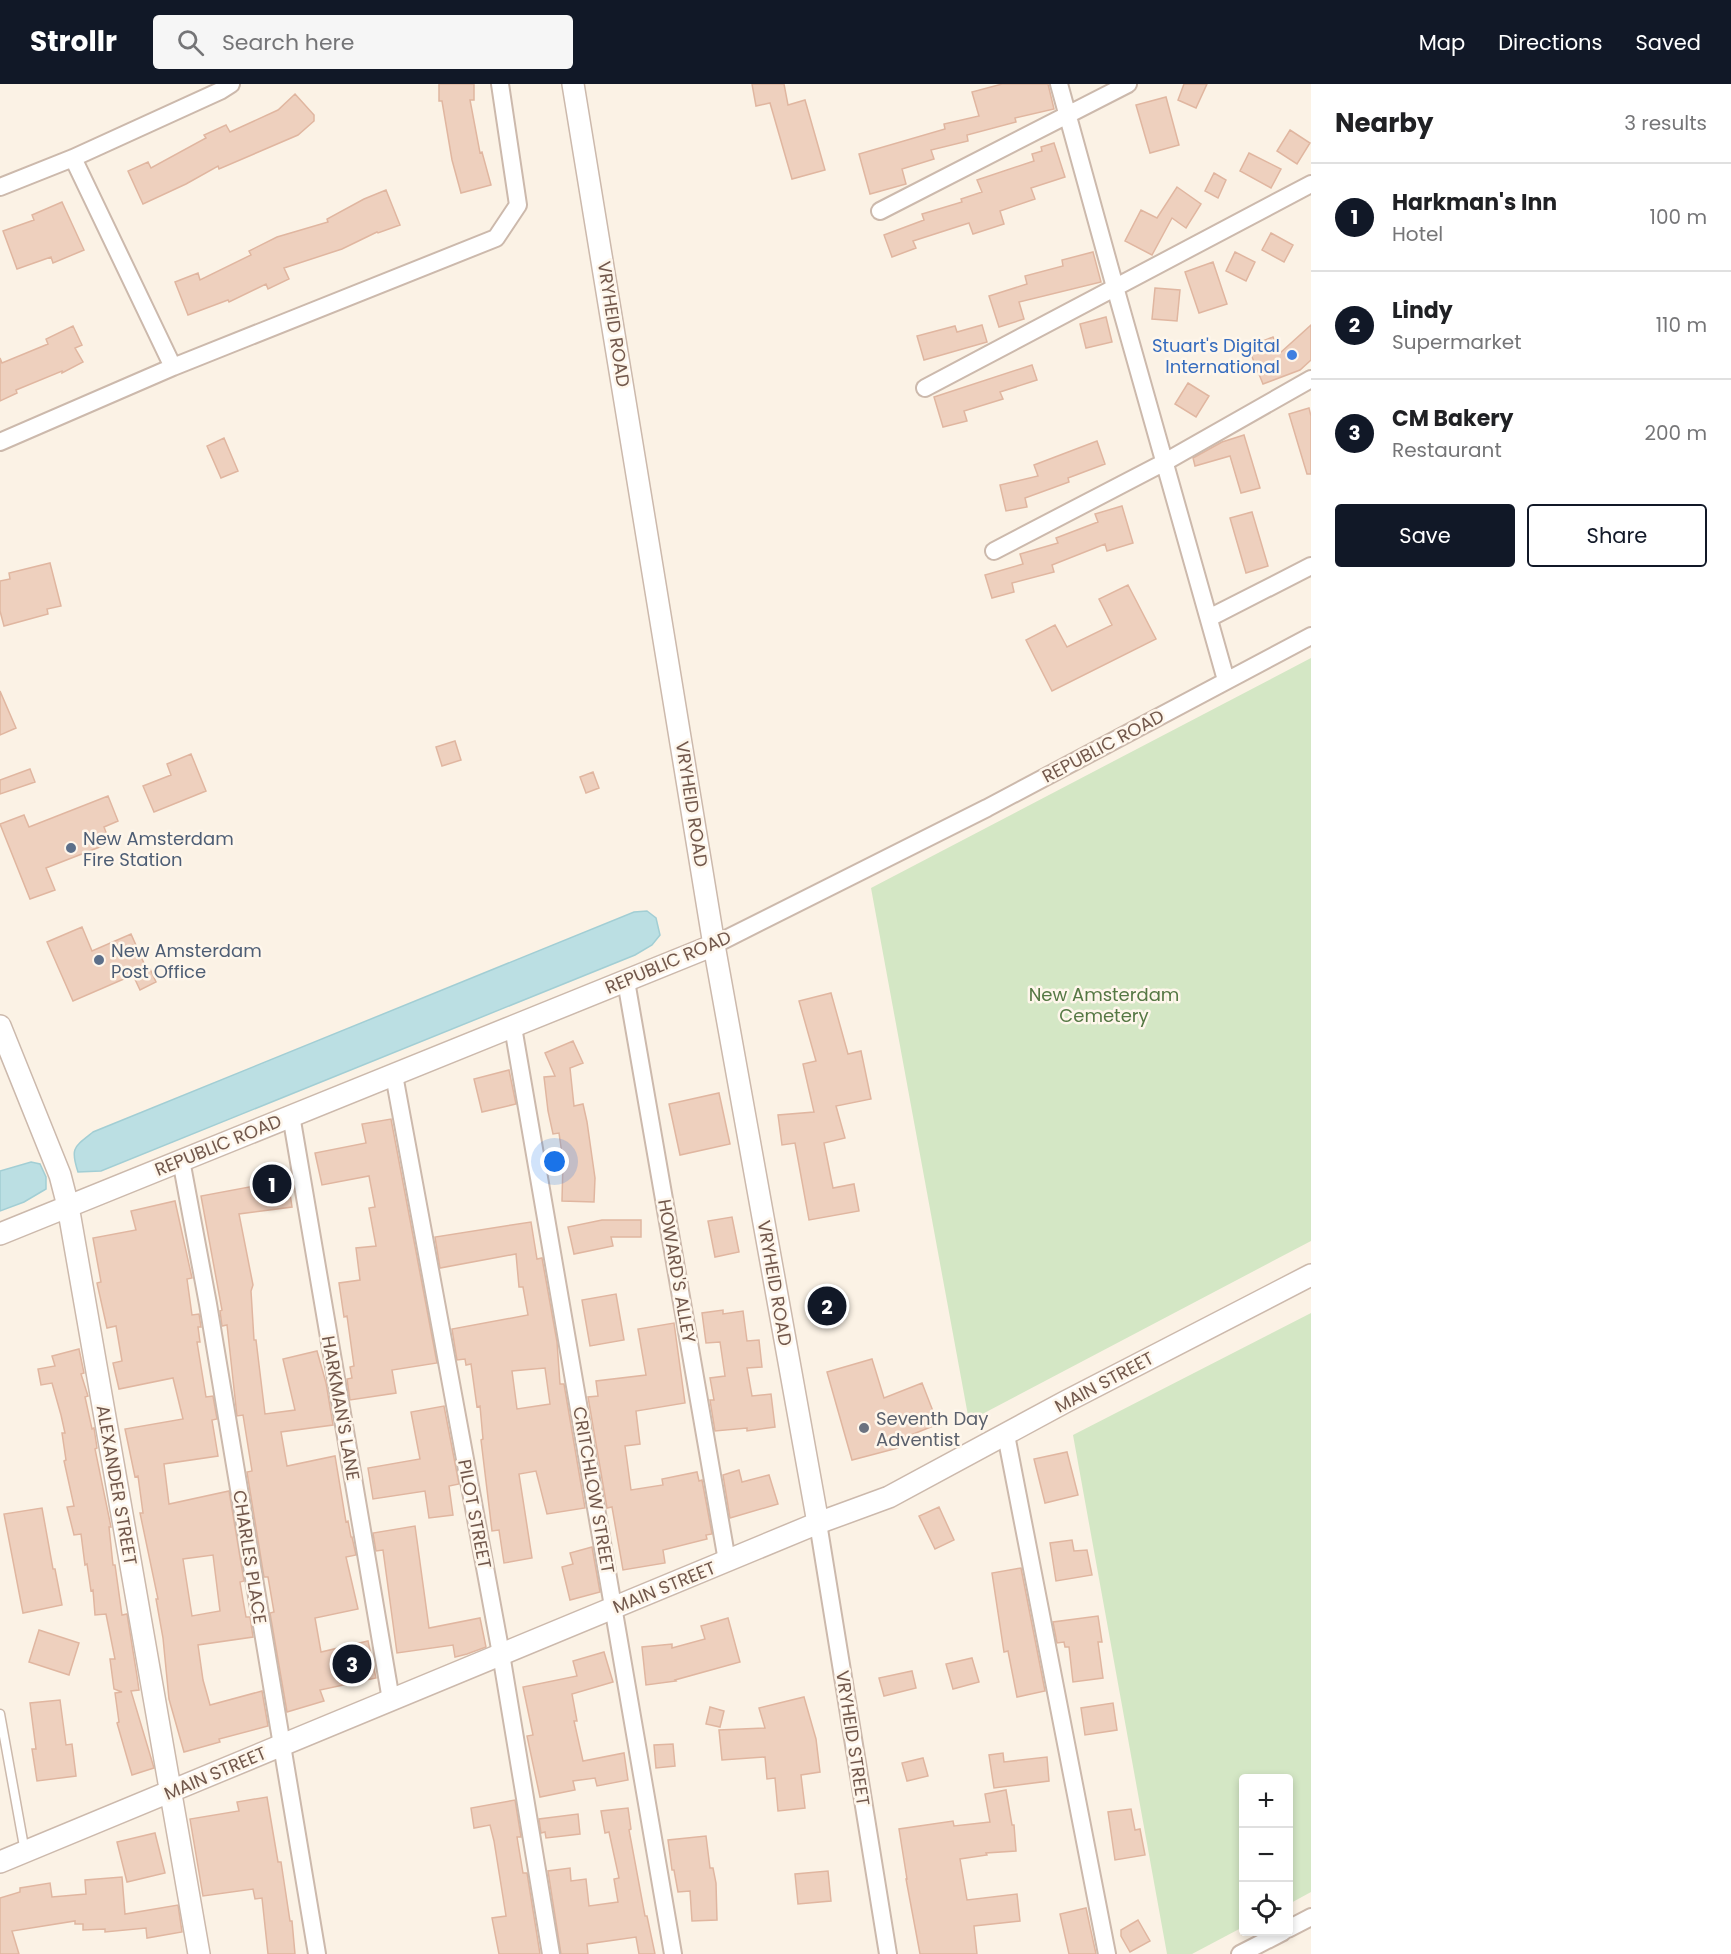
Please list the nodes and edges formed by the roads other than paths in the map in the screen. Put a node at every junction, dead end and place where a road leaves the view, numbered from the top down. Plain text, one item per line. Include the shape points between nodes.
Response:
1 (231, 84) edge
2 (500, 84) edge
3 (573, 84) edge
4 (1059, 84) edge
5 (1128, 84) edge
6 (1068, 114) junction
7 (73, 158) junction
8 (1311, 184) edge
9 (0, 188) edge
10 (880, 211) dead end
11 (1114, 287) junction
12 (173, 367) junction
13 (1311, 379) edge
14 (924, 388) dead end
15 (0, 442) edge
16 (1165, 462) junction
17 (994, 551) dead end
18 (1311, 566) edge
19 (1209, 618) junction
20 (1311, 636) edge
21 (1226, 680) junction
22 (714, 945) junction
23 (626, 981) junction
24 (0, 1026) edge
25 (513, 1027) junction
26 (394, 1075) junction
27 (291, 1115) junction
28 (181, 1161) junction
29 (68, 1206) junction
30 (0, 1234) edge
31 (1311, 1275) edge
32 (1006, 1435) junction
33 (818, 1523) junction
34 (727, 1561) junction
35 (615, 1607) junction
36 (501, 1654) junction
37 (391, 1700) junction
38 (0, 1714) edge
39 (282, 1745) junction
40 (170, 1792) junction
41 (25, 1852) junction
42 (0, 1862) edge
43 (1311, 1917) edge
44 (1293, 1926) edge
45 (1275, 1936) edge
46 (200, 1954) edge
47 (317, 1954) edge
48 (551, 1954) edge
49 (673, 1954) edge
50 (888, 1954) edge
51 (1107, 1954) edge
52 (1240, 1954) edge

1 - 7 street
2 - 12 street via 518,205 496,238
3 - 22 street, VRYHEID ROAD
4 - 6 street
5 - 6 street
6 - 10 street
6 - 11 street
7 - 9 street
7 - 12 street
8 - 11 street
11 - 14 street
11 - 16 street
12 - 15 street
13 - 16 street
16 - 17 street
16 - 19 street
18 - 19 street
19 - 21 street
20 - 21 street, REPUBLIC ROAD
21 - 22 street, REPUBLIC ROAD via 987,808
22 - 23 street, REPUBLIC ROAD
22 - 33 street, VRYHEID ROAD
23 - 25 street, REPUBLIC ROAD
23 - 34 street, HOWARD'S ALLEY
24 - 29 street, ALEXANDER STREET via 60,1175
25 - 26 street, REPUBLIC ROAD
25 - 35 street, CRITCHLOW STREET
26 - 27 street, REPUBLIC ROAD
26 - 36 street, PILOT STREET
27 - 28 street, REPUBLIC ROAD
27 - 37 street, HARKMAN'S LANE
28 - 29 street, REPUBLIC ROAD
28 - 39 street, CHARLES PLACE
29 - 30 street, REPUBLIC ROAD
29 - 40 street, ALEXANDER STREET
31 - 32 street, MAIN STREET
32 - 33 street, MAIN STREET via 890,1497
32 - 51 street
33 - 34 street, MAIN STREET
33 - 50 street, VRYHEID STREET
34 - 35 street, MAIN STREET
35 - 36 street, MAIN STREET
35 - 49 street, CRITCHLOW STREET
36 - 37 street, MAIN STREET
36 - 48 street, PILOT STREET
37 - 39 street, MAIN STREET
38 - 41 lane
39 - 40 street, MAIN STREET
39 - 47 street, CHARLES PLACE
40 - 41 street, MAIN STREET
40 - 46 street, ALEXANDER STREET
41 - 42 street, MAIN STREET
43 - 44 street
45 - 52 street

